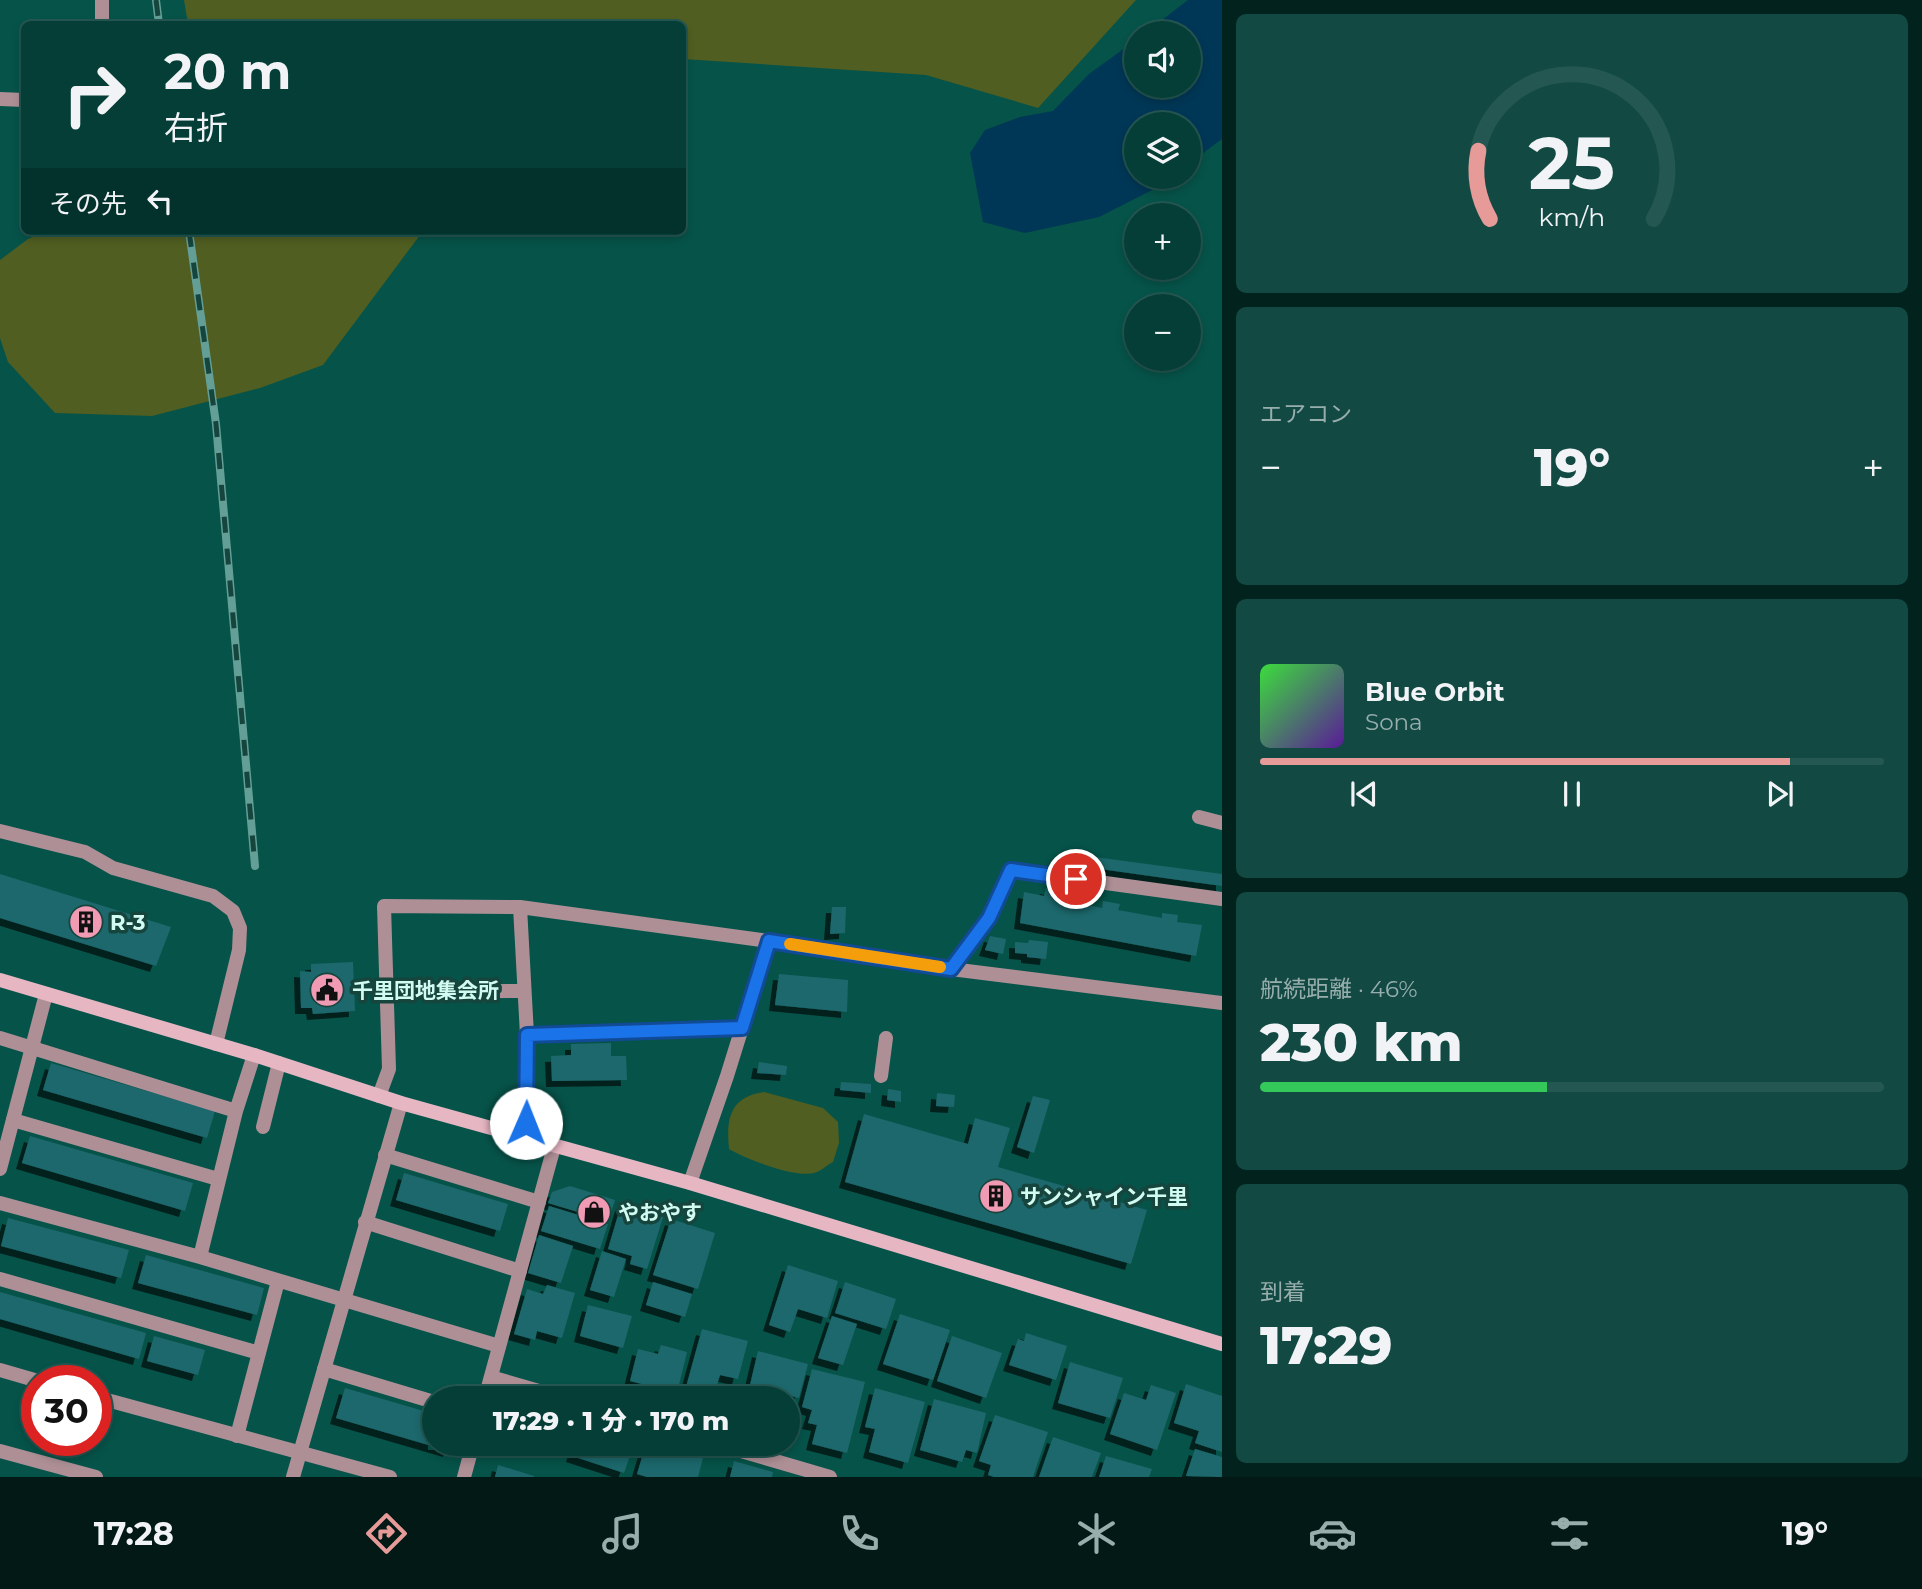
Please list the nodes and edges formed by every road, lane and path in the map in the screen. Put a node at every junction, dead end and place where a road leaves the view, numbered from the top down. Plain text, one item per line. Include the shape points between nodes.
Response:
1 (102, 0) edge
2 (102, 21) edge
3 (0, 99) edge
4 (21, 100) edge
5 (1199, 817) dead end
6 (1222, 823) edge
7 (0, 830) edge
8 (1222, 899) edge
9 (520, 906) junction
10 (769, 941) junction
11 (951, 969) junction
12 (0, 980) edge
13 (524, 991) junction
14 (387, 992) junction
15 (46, 994) junction
16 (1222, 1003) edge
17 (742, 1028) junction
18 (527, 1035) junction
19 (0, 1038) edge
20 (886, 1038) dead end
21 (216, 1044) junction
22 (32, 1048) junction
23 (254, 1055) junction
24 (279, 1063) junction
25 (881, 1076) dead end
26 (379, 1096) junction
27 (401, 1103) junction
28 (236, 1111) junction
29 (8, 1122) edge
30 (263, 1127) dead end
31 (526, 1139) junction
32 (554, 1147) junction
33 (385, 1155) junction
34 (0, 1169) edge
35 (218, 1179) junction
36 (690, 1183) junction
37 (539, 1202) junction
38 (0, 1203) edge
39 (365, 1222) junction
40 (200, 1258) junction
41 (520, 1271) junction
42 (0, 1279) edge
43 (278, 1281) junction
44 (343, 1300) junction
45 (1222, 1344) edge
46 (499, 1346) junction
47 (259, 1353) junction
48 (324, 1369) junction
49 (0, 1370) edge
50 (21, 1376) edge
51 (491, 1377) junction
52 (488, 1386) edge
53 (522, 1386) edge
54 (422, 1398) edge
55 (112, 1401) edge
56 (237, 1436) junction
57 (0, 1451) edge
58 (300, 1451) junction
59 (470, 1456) edge
60 (758, 1456) edge
61 (96, 1477) edge
62 (293, 1477) edge
63 (390, 1477) edge
64 (464, 1477) edge
65 (830, 1477) edge

1 - 2 street
3 - 4 street
5 - 6 street
7 - 21 street via 85,852 113,868 212,896 233,911 240,928 239,950
8 - 11 street via 1011,870 989,918
9 - 10 street
9 - 13 street
9 - 14 street via 384,906
10 - 11 street
10 - 17 street
11 - 16 street
12 - 15 street
13 - 14 street
13 - 18 street
14 - 26 street via 389,1069
15 - 21 street
15 - 22 street
17 - 18 street
17 - 36 street
18 - 31 street
19 - 22 street
20 - 25 street
21 - 23 street
22 - 28 street
22 - 29 street
23 - 24 street
23 - 28 street
24 - 26 street
24 - 30 street
26 - 27 street
27 - 31 street
27 - 33 street
28 - 35 street
29 - 34 street
29 - 35 street
31 - 32 street
32 - 36 street
32 - 37 street
33 - 37 street
33 - 39 street
35 - 40 street
36 - 45 street
37 - 41 street
38 - 40 street
39 - 41 street
39 - 44 street
40 - 43 street
41 - 46 street
42 - 47 street
43 - 44 street
43 - 47 street
44 - 46 street
44 - 48 street
46 - 51 street
47 - 56 street
48 - 54 street
48 - 58 street
49 - 50 street
51 - 52 street
51 - 53 street
55 - 56 street
56 - 58 street
57 - 61 street
58 - 62 street
58 - 63 street
59 - 64 street
60 - 65 street

